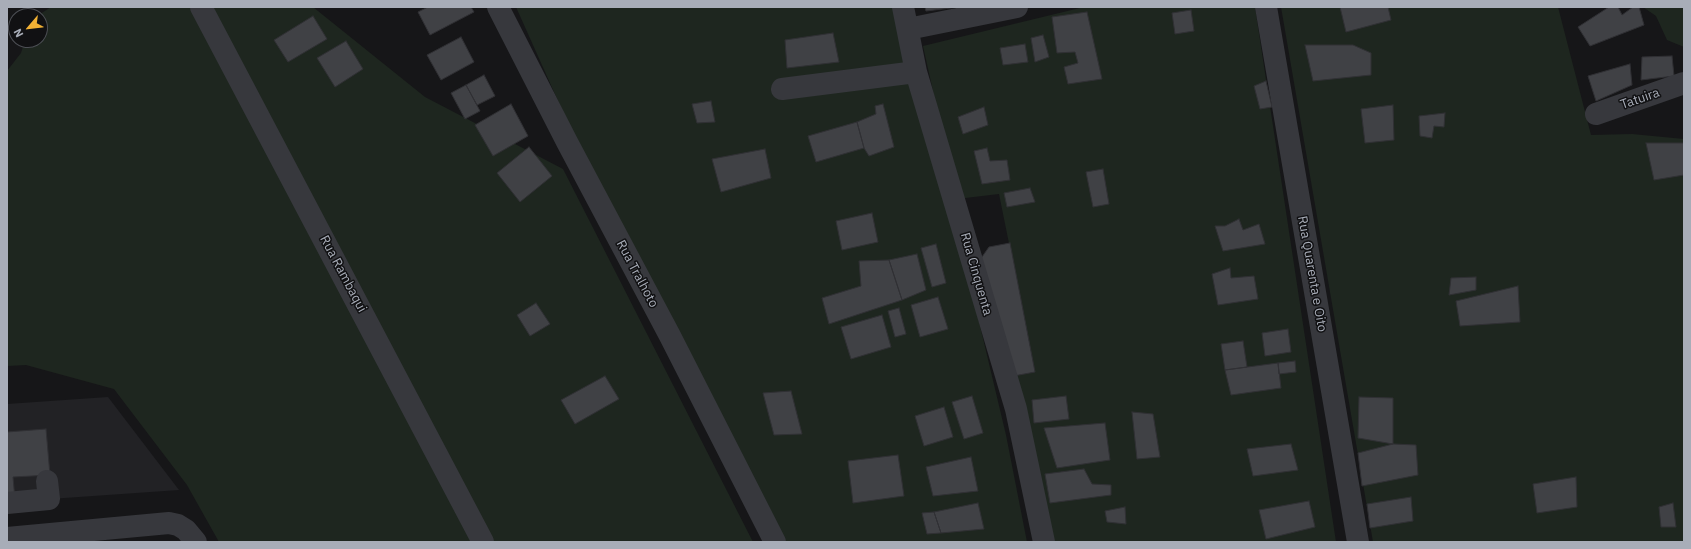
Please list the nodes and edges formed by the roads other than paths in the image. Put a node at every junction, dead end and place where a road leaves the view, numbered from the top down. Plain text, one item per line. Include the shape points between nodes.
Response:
1 (201, 7) edge
2 (498, 7) edge
3 (903, 7) edge
4 (1017, 7) edge
5 (1266, 7) edge
6 (908, 29) junction
7 (916, 72) junction
8 (1684, 83) edge
9 (782, 89) dead end
10 (1596, 114) dead end
11 (47, 481) dead end
12 (7, 503) edge
13 (7, 538) edge
14 (196, 542) edge
15 (483, 542) edge
16 (775, 542) edge
17 (1044, 542) edge
18 (1358, 542) edge

1 - 15 street, Rua Rambaqui
2 - 16 street, Rua Tralhoto
3 - 6 street, Rua Cinquenta
4 - 6 street
5 - 18 street, Rua Quarenta e Oito
6 - 7 street, Rua Cinquenta
7 - 9 street
7 - 17 street, Rua Cinquenta via 1016,409
8 - 10 street, Tatuira
11 - 12 street via 49,499
13 - 14 street via 169,523 186,530

